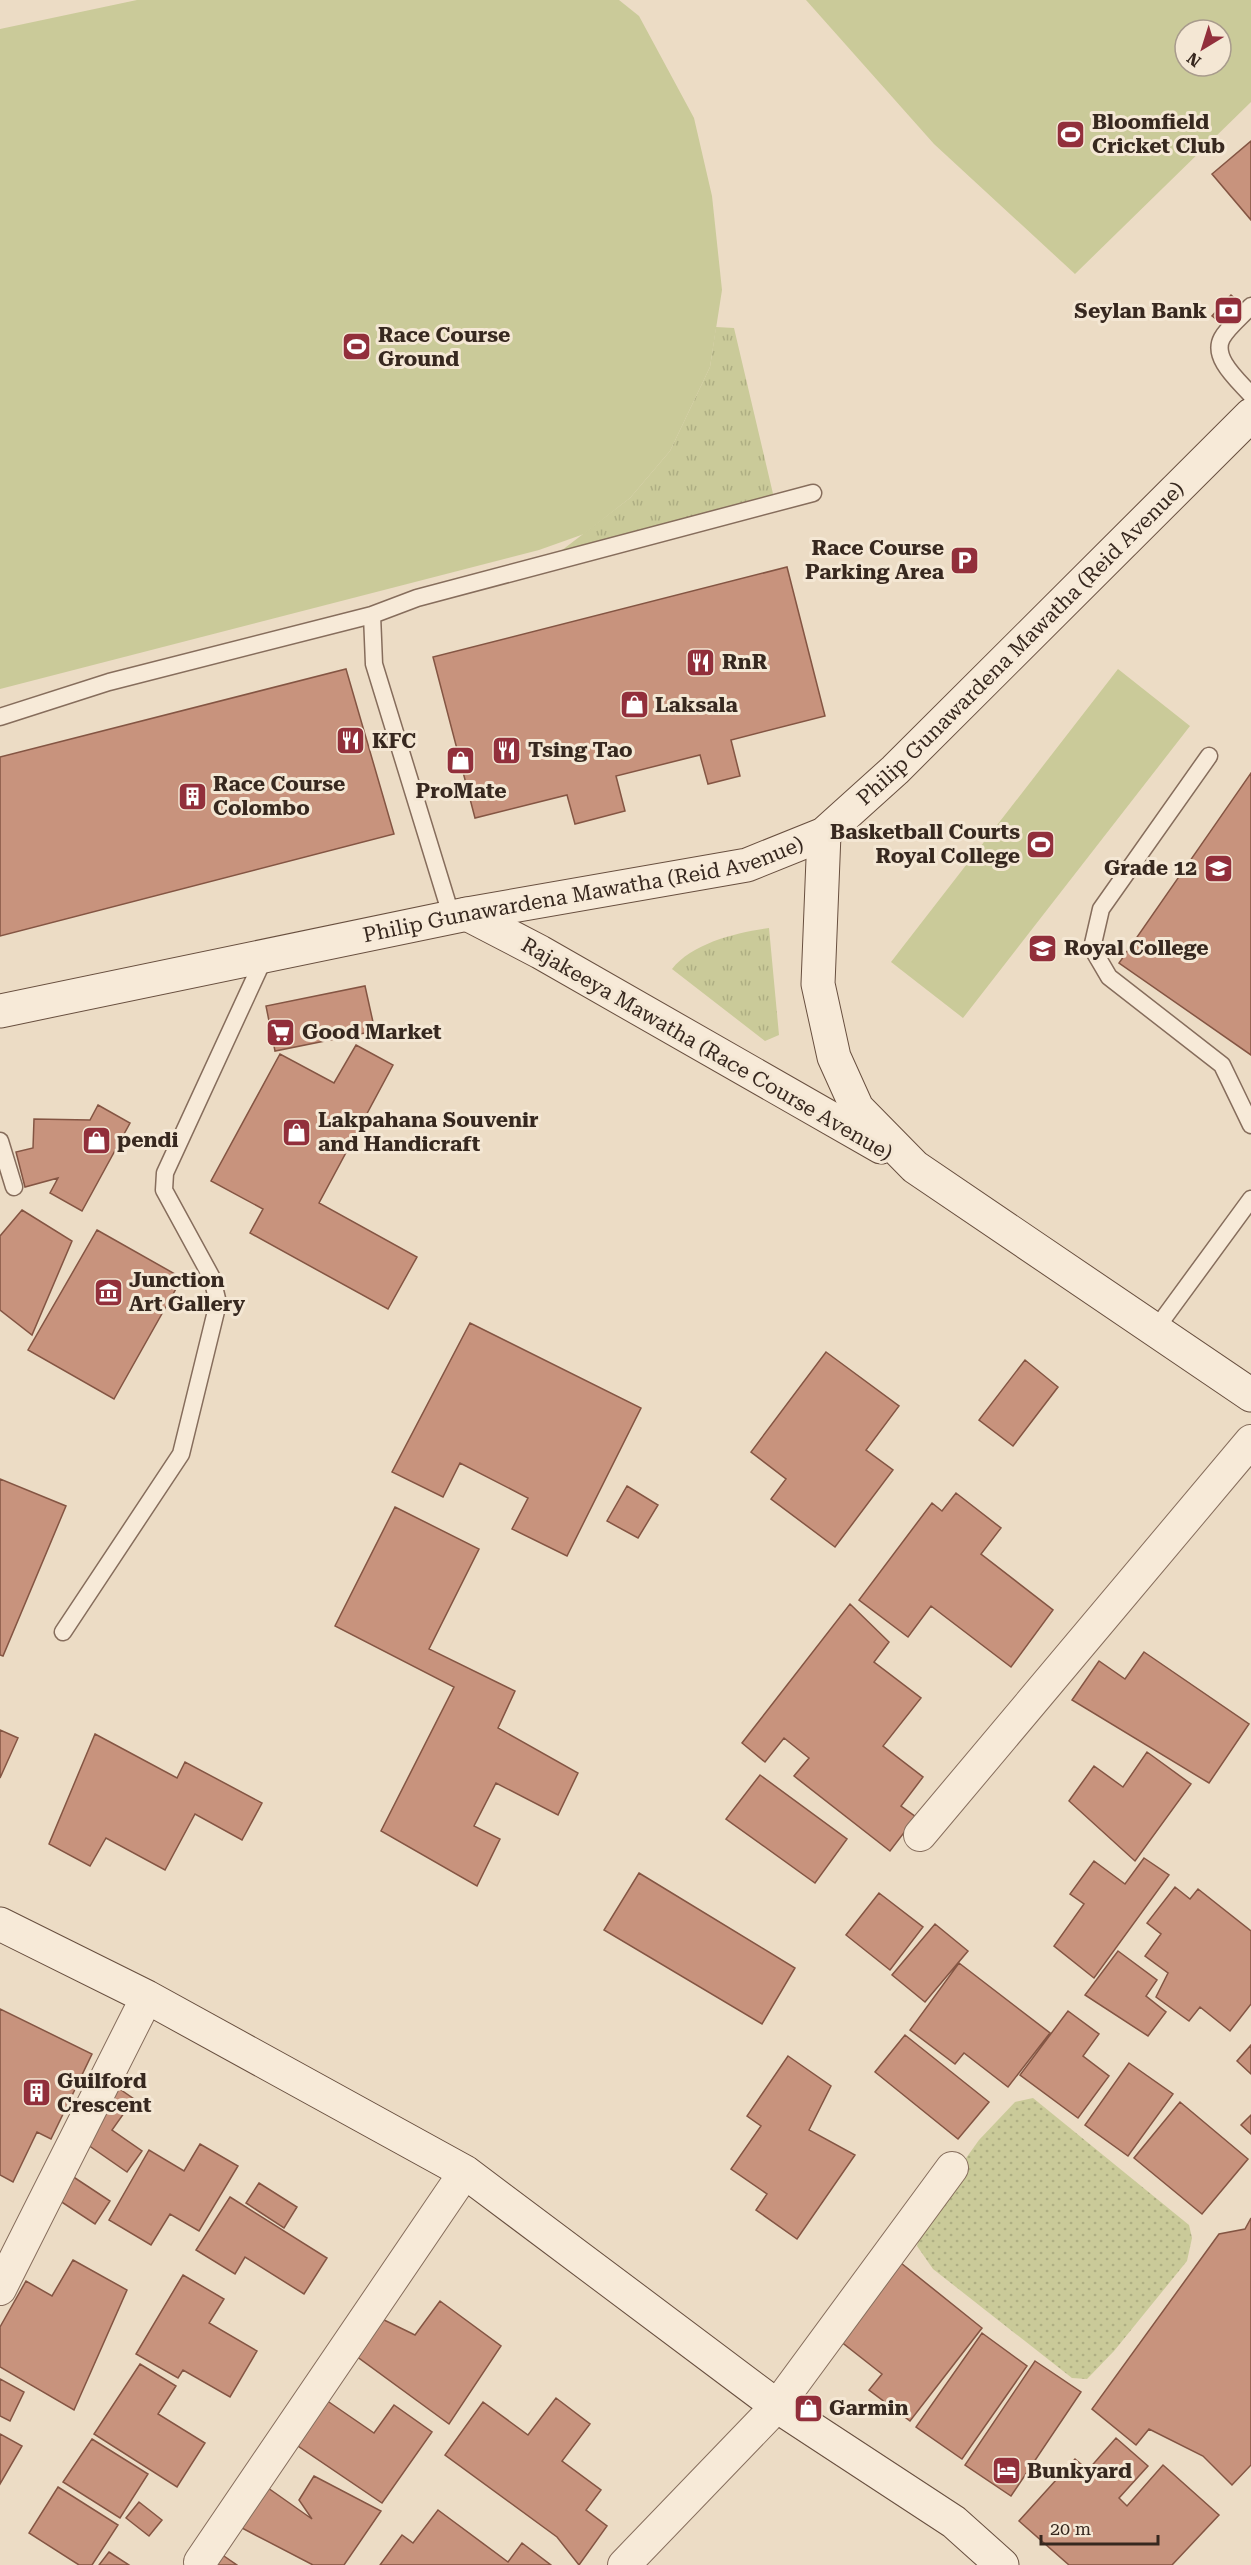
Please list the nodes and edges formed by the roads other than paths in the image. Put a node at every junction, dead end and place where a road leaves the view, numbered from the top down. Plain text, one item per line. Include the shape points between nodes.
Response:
1 (1251, 306) edge
2 (1251, 395) edge
3 (1251, 414) edge
4 (813, 493) dead end
5 (372, 615) junction
6 (0, 717) edge
7 (1209, 756) dead end
8 (824, 834) junction
9 (460, 916) junction
10 (266, 956) junction
11 (0, 1011) edge
12 (1251, 1125) edge
13 (0, 1142) edge
14 (915, 1167) junction
15 (14, 1187) dead end
16 (1251, 1199) edge
17 (1155, 1330) junction
18 (1251, 1395) edge
19 (1251, 1441) edge
20 (63, 1632) dead end
21 (920, 1835) dead end
22 (0, 1924) edge
23 (147, 1997) junction
24 (952, 2168) dead end
25 (465, 2172) junction
26 (0, 2289) edge
27 (777, 2406) junction
28 (200, 2562) dead end
29 (624, 2565) edge
30 (1002, 2565) edge

1 - 2 lane via 1222,338 1220,349 1226,366
3 - 8 main road, Philip Gunawardena Mawatha (Reid Avenue) via 904,761
4 - 5 lane via 417,598
5 - 6 lane via 110,682
5 - 9 lane via 374,664
7 - 12 lane via 1101,909 1092,948 1109,977 1222,1065
8 - 9 main road, Philip Gunawardena Mawatha (Reid Avenue) via 747,865
8 - 14 main road, Rajakeeya Mawatha (Race Course Avenue) via 818,984 834,1057 857,1108
9 - 10 main road, Philip Gunawardena Mawatha (Reid Avenue)
9 - 14 main road, Rajakeeya Mawatha (Race Course Avenue) via 540,952
10 - 11 main road, Philip Gunawardena Mawatha (Reid Avenue)
10 - 20 lane via 165,1173 164,1190 212,1278 218,1303 182,1454
13 - 15 lane
14 - 17 main road, Rajakeeya Mawatha (Race Course Avenue)
16 - 17 lane
17 - 18 main road, Rajakeeya Mawatha (Race Course Avenue)
19 - 21 street
22 - 23 main road
23 - 25 main road
23 - 26 street
24 - 27 street
25 - 27 main road
25 - 28 street
27 - 29 street
27 - 30 main road via 954,2522

